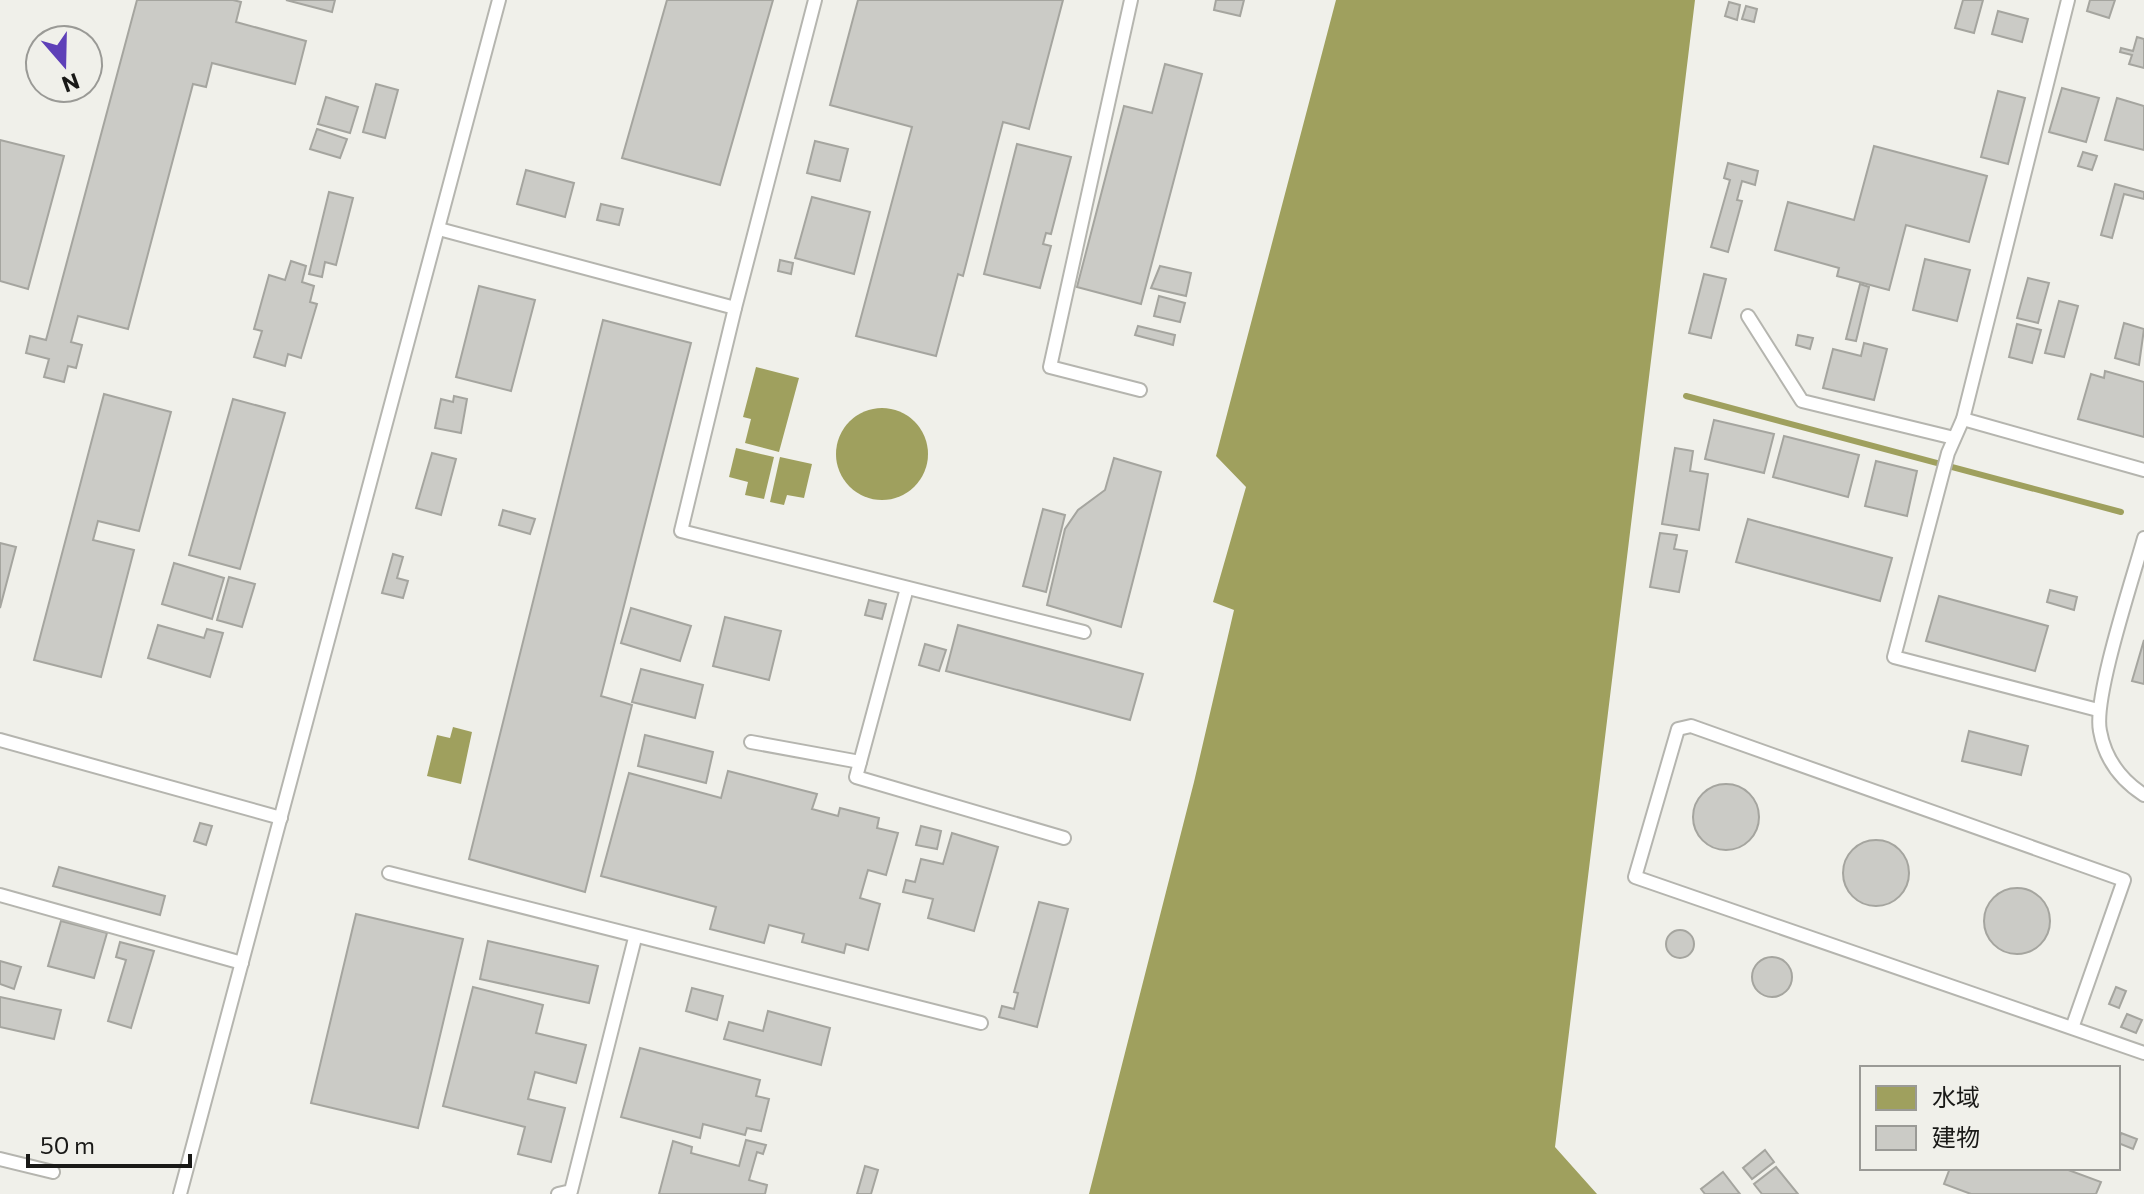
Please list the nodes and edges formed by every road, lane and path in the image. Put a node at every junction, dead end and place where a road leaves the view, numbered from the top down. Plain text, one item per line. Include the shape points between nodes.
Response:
1 (499, 0) edge
2 (815, 0) edge
3 (1131, 0) edge
4 (2068, 0) edge
5 (439, 229) junction
6 (735, 308) junction
7 (1748, 316) dead end
8 (1140, 390) dead end
9 (1963, 419) junction
10 (1954, 438) junction
11 (2144, 470) edge
12 (2144, 538) edge
13 (907, 588) junction
14 (1084, 632) dead end
15 (2098, 710) junction
16 (0, 740) edge
17 (751, 742) dead end
18 (860, 762) junction
19 (2144, 795) edge
20 (281, 818) junction
21 (1064, 838) dead end
22 (389, 873) dead end
23 (0, 895) edge
24 (635, 938) junction
25 (242, 963) junction
26 (981, 1023) dead end
27 (2072, 1028) junction
28 (2144, 1053) edge
29 (0, 1159) edge
30 (53, 1172) dead end
31 (180, 1194) edge
32 (558, 1194) edge

1 - 5 lane
2 - 6 lane
3 - 8 lane via 1050,367
4 - 9 lane
5 - 6 lane
5 - 20 lane
6 - 13 lane via 681,531
7 - 10 lane via 1802,401
9 - 10 lane
9 - 11 lane
10 - 15 lane via 1894,657
12 - 15 lane
13 - 14 lane
13 - 18 lane
15 - 19 lane via 2105,752 2125,783
16 - 20 lane
17 - 18 lane
18 - 21 lane via 856,777
20 - 25 lane
22 - 24 lane
23 - 25 lane
24 - 26 lane
24 - 32 lane via 571,1191
25 - 31 lane
27 - 27 lane via 1635,877 1678,729 1691,726 2124,880
27 - 28 lane
29 - 30 lane

